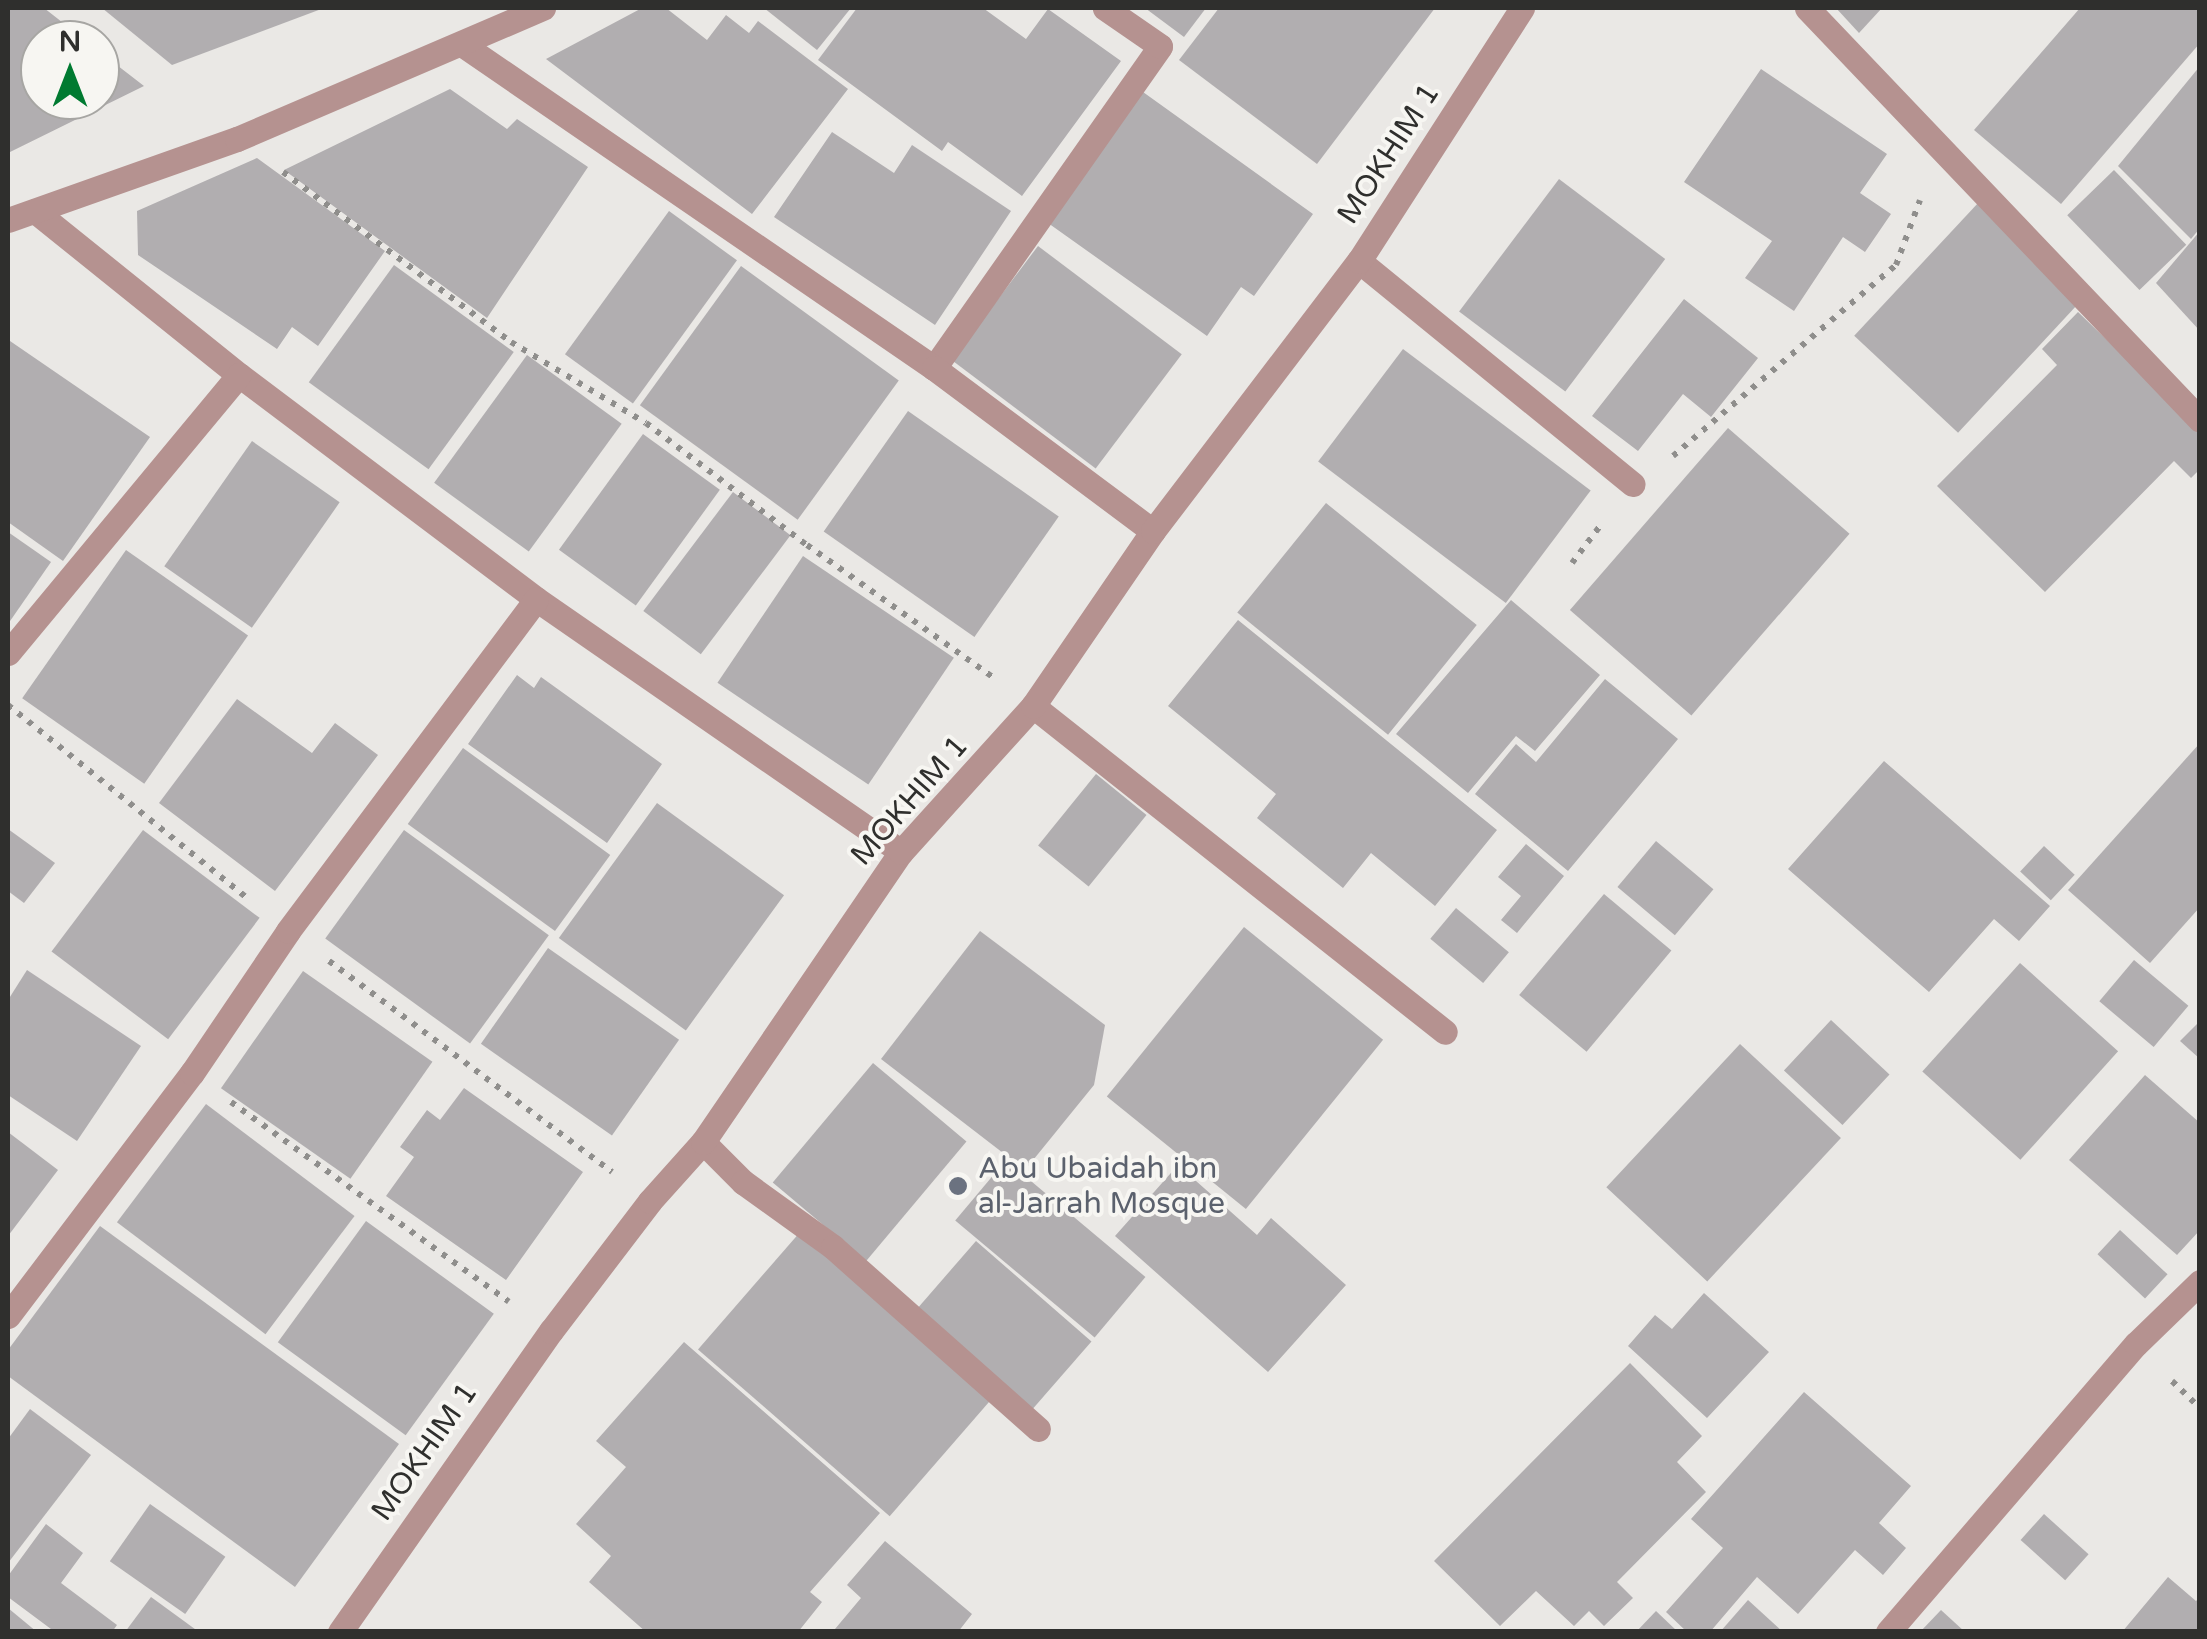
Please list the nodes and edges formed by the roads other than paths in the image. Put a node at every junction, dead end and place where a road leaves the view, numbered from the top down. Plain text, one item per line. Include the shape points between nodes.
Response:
1 (543, 8) edge
2 (1104, 8) edge
3 (1522, 8) edge
4 (1807, 8) edge
5 (462, 45) junction
6 (36, 211) junction
7 (8, 220) edge
8 (1359, 261) junction
9 (934, 368) junction
10 (239, 376) junction
11 (2200, 420) edge
12 (1632, 484) road end
13 (1153, 531) junction
14 (536, 599) junction
15 (8, 653) edge
16 (1034, 706) junction
17 (901, 852) junction
18 (1445, 1032) dead end
19 (703, 1142) junction
20 (2200, 1282) edge
21 (8, 1316) edge
22 (1038, 1429) dead end
23 (340, 1632) edge
24 (1888, 1632) edge

1 - 5 street
2 - 9 street via 1160,46
3 - 8 street, MOKHIM 1
4 - 11 street
5 - 6 street via 237,139
5 - 9 street
6 - 7 street
6 - 10 street
8 - 12 street
8 - 13 street, MOKHIM 1
9 - 13 street
10 - 14 street
10 - 15 street
13 - 16 street, MOKHIM 1
14 - 17 street
14 - 21 street
16 - 17 street, MOKHIM 1
16 - 18 street
17 - 19 street, MOKHIM 1
19 - 22 street
19 - 23 street, MOKHIM 1 via 551,1331
20 - 24 street via 2136,1344

